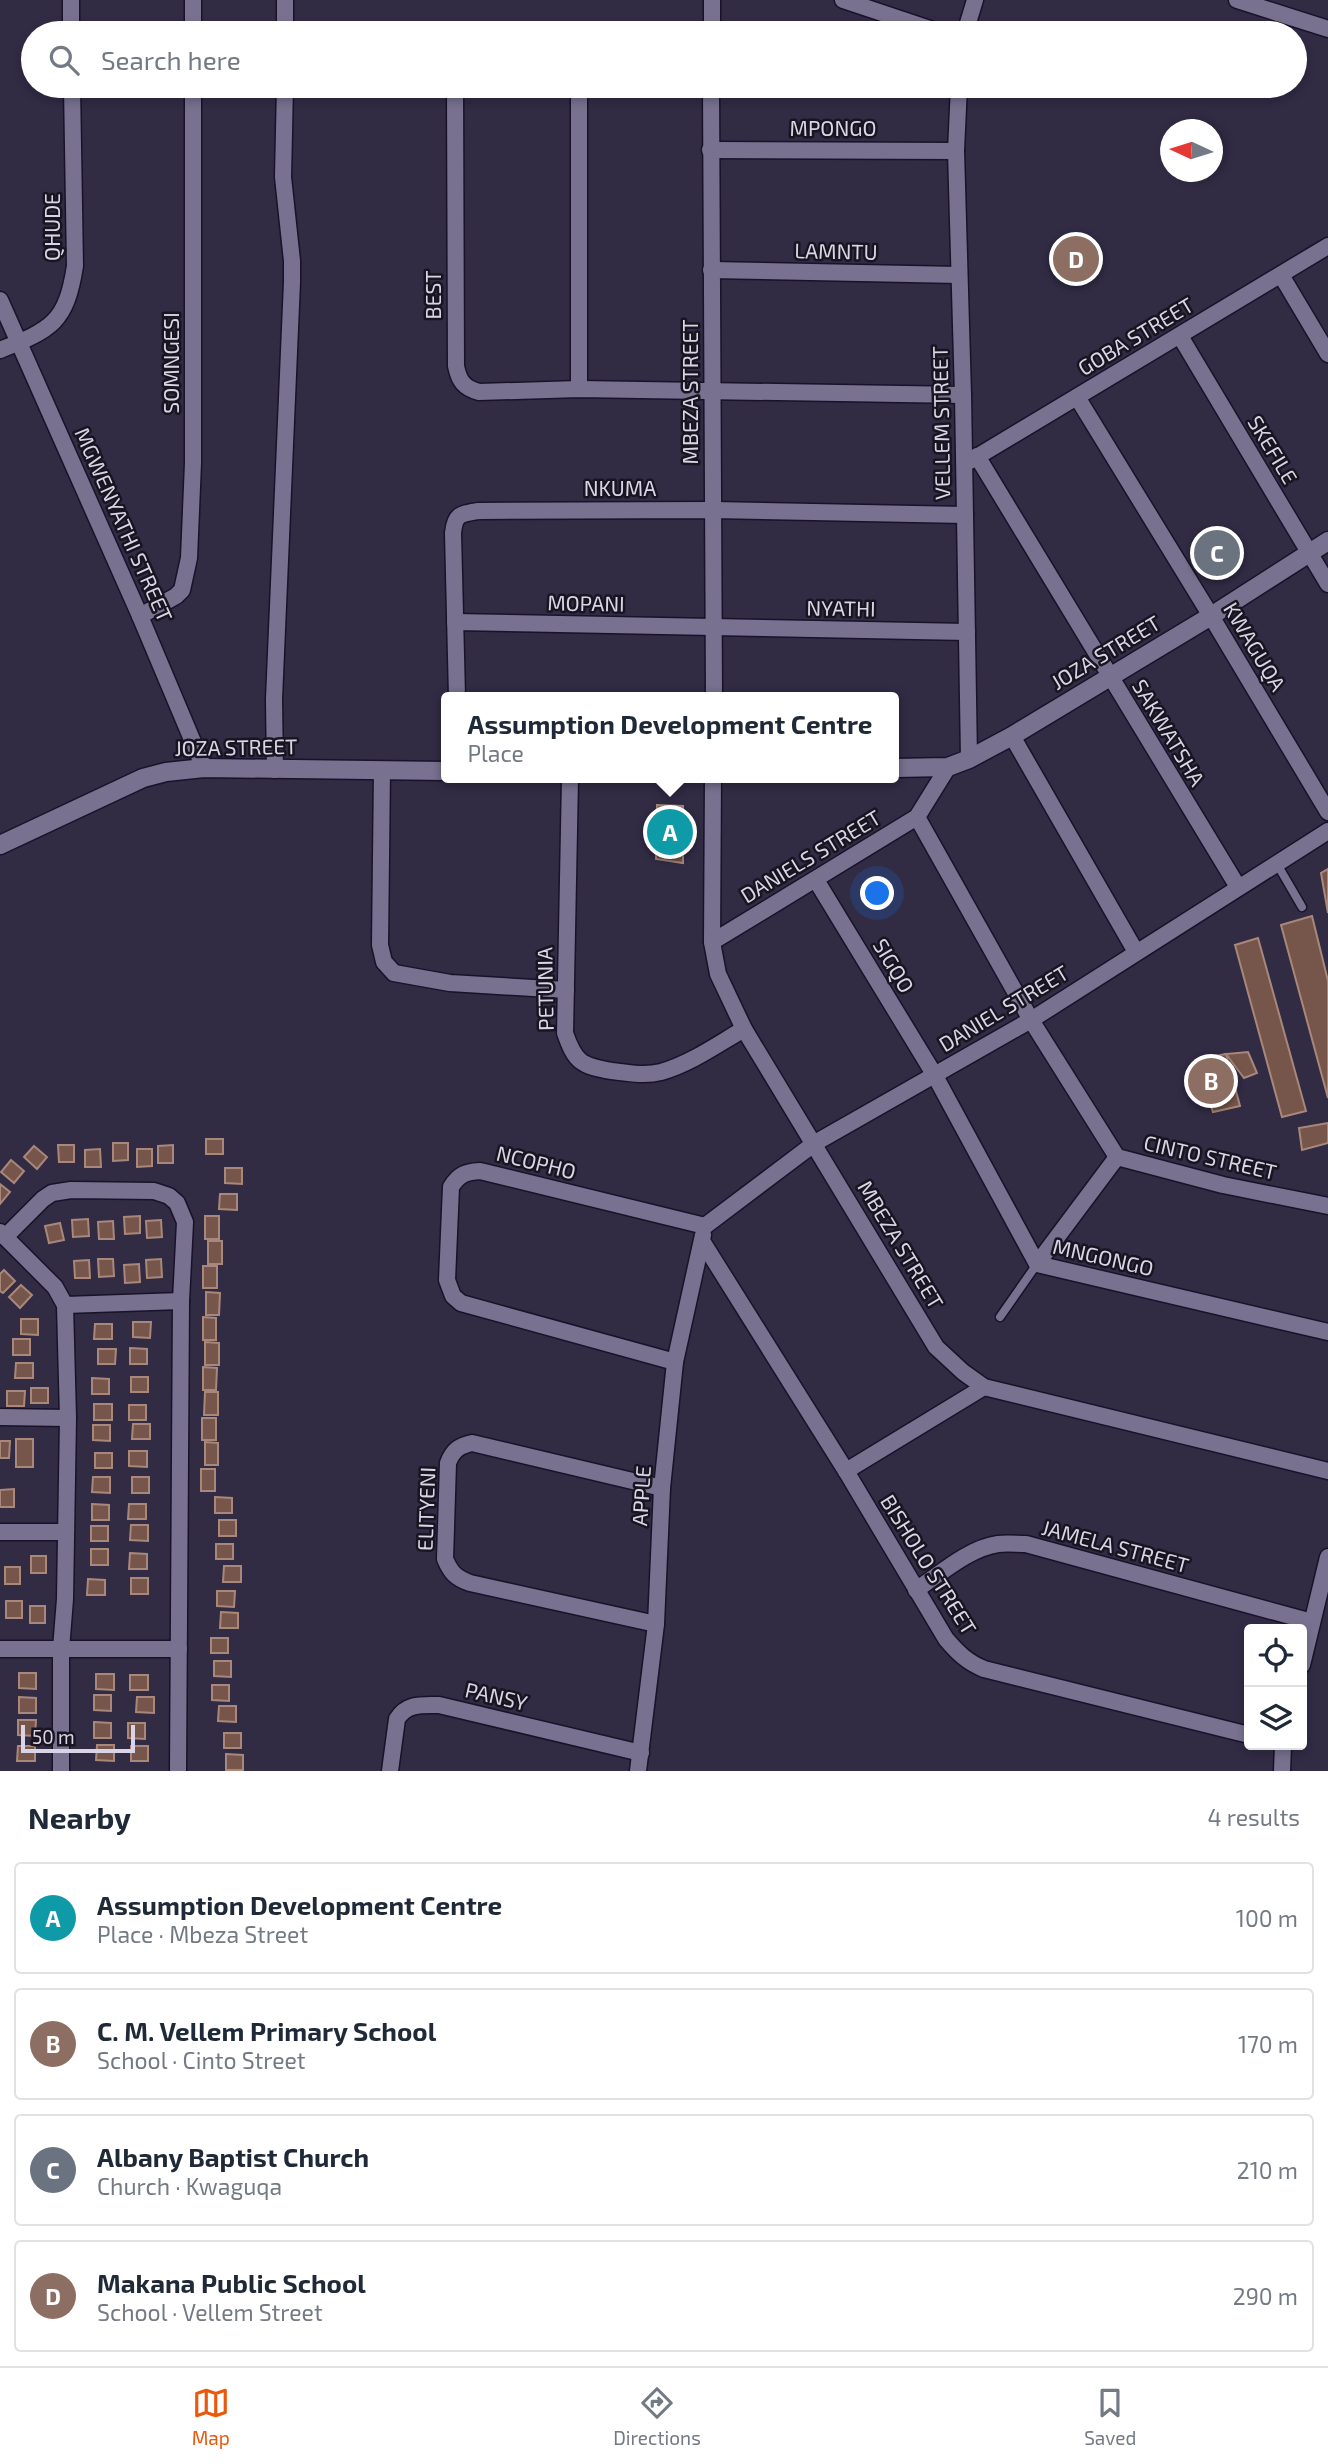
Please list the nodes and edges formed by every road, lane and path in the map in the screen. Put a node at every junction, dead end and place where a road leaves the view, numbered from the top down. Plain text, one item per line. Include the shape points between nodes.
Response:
1 (71, 0) edge
2 (192, 0) edge
3 (285, 0) edge
4 (712, 0) edge
5 (843, 0) edge
6 (975, 0) edge
7 (1237, 0) edge
8 (71, 21) edge
9 (192, 21) edge
10 (285, 21) edge
11 (712, 21) edge
12 (905, 21) edge
13 (969, 21) edge
14 (1303, 21) edge
15 (1307, 22) edge
16 (1328, 29) edge
17 (72, 98) edge
18 (192, 98) edge
19 (285, 98) edge
20 (455, 98) edge
21 (579, 98) edge
22 (711, 98) edge
23 (958, 98) edge
24 (710, 150) junction
25 (956, 151) junction
26 (1328, 246) edge
27 (711, 270) junction
28 (959, 275) junction
29 (1280, 275) junction
30 (0, 300) edge
31 (1180, 336) junction
32 (19, 342) junction
33 (0, 350) edge
34 (1328, 354) edge
35 (579, 390) junction
36 (711, 391) junction
37 (963, 396) junction
38 (1076, 397) junction
39 (971, 460) junction
40 (713, 510) junction
41 (965, 515) junction
42 (1328, 541) edge
43 (1309, 553) junction
44 (1328, 584) edge
45 (140, 616) junction
46 (1211, 616) junction
47 (456, 622) junction
48 (715, 628) junction
49 (967, 632) junction
50 (1109, 677) junction
51 (457, 692) edge
52 (714, 692) edge
53 (1012, 736) junction
54 (969, 759) junction
55 (948, 767) junction
56 (204, 768) junction
57 (899, 768) edge
58 (275, 770) junction
59 (382, 770) junction
60 (441, 771) edge
61 (570, 783) edge
62 (713, 783) edge
63 (1328, 812) edge
64 (917, 817) junction
65 (1328, 831) edge
66 (0, 845) edge
67 (1277, 863) junction
68 (816, 880) junction
69 (1238, 887) junction
70 (1302, 906) dead end
71 (712, 942) junction
72 (1136, 952) junction
73 (566, 990) junction
74 (1031, 1020) junction
75 (744, 1029) junction
76 (934, 1074) junction
77 (815, 1143) junction
78 (1116, 1157) junction
79 (1328, 1206) edge
80 (704, 1233) junction
81 (3, 1234) edge
82 (1037, 1264) junction
83 (181, 1301) junction
84 (65, 1305) junction
85 (1000, 1317) dead end
86 (1328, 1332) edge
87 (675, 1362) junction
88 (984, 1387) junction
89 (0, 1418) edge
90 (68, 1418) junction
91 (846, 1471) junction
92 (1328, 1471) edge
93 (662, 1488) junction
94 (0, 1532) edge
95 (65, 1532) junction
96 (1328, 1557) edge
97 (916, 1590) junction
98 (1312, 1622) junction
99 (656, 1624) junction
100 (1307, 1644) edge
101 (61, 1648) junction
102 (0, 1649) edge
103 (179, 1649) junction
104 (1244, 1734) edge
105 (1283, 1750) edge
106 (641, 1753) junction
107 (61, 1771) edge
108 (178, 1771) edge
109 (390, 1771) edge
110 (638, 1771) edge
111 (1282, 1771) edge

1 - 8 street
2 - 9 street
3 - 10 street
4 - 11 street
5 - 12 street
6 - 13 street
7 - 14 street
15 - 16 street
17 - 32 street, QHUDE via 75,266 71,290 55,322
18 - 45 street, SOMNGESI via 189,558 182,590
19 - 58 street via 283,177 292,282
20 - 35 street, BEST via 458,379 479,392
21 - 35 street
22 - 24 street, MBEZA STREET
23 - 25 street, VELLEM STREET
24 - 25 street, MPONGO
24 - 27 street, MBEZA STREET
25 - 28 street, VELLEM STREET
26 - 29 street, GOBA STREET
27 - 28 street, LAMNTU
27 - 36 street, MBEZA STREET
28 - 37 street, VELLEM STREET
29 - 31 street, GOBA STREET
29 - 34 street
30 - 32 street, MGWENYATHI STREET
31 - 38 street, GOBA STREET
31 - 43 street, SKEFILE
32 - 33 street, QHUDE
32 - 45 street, MGWENYATHI STREET
35 - 36 street, BEST
36 - 37 street, BEST
36 - 40 street, MBEZA STREET
37 - 39 street, VELLEM STREET
38 - 39 street, GOBA STREET
38 - 46 street, KWAGUQA
39 - 41 street, VELLEM STREET
39 - 50 street, SAKWATSHA
40 - 41 street, NKUMA
40 - 47 street, NKUMA via 465,513 454,522 453,533
40 - 48 street, MBEZA STREET
41 - 49 street, VELLEM STREET
42 - 43 street, JOZA STREET
43 - 44 street, SKEFILE
43 - 46 street, JOZA STREET
45 - 56 street, MGWENYATHI STREET
46 - 50 street, JOZA STREET
46 - 63 street, KWAGUQA
47 - 48 street, MOPANI
47 - 51 street, NKUMA
48 - 49 street, NYATHI
48 - 52 street, MBEZA STREET
49 - 54 street, VELLEM STREET
50 - 53 street, JOZA STREET
50 - 69 street, SAKWATSHA
53 - 54 street, JOZA STREET
53 - 72 street
54 - 55 street, JOZA STREET
55 - 57 street, JOZA STREET
55 - 64 street, DANIELS STREET
56 - 58 street, JOZA STREET
56 - 66 street, JOZA STREET via 143,778
58 - 59 street, JOZA STREET
59 - 60 street, JOZA STREET
59 - 73 street via 380,945 384,962 394,973 450,983
61 - 73 street, PETUNIA
62 - 71 street, MBEZA STREET
64 - 68 street, DANIELS STREET
64 - 74 street, CINTO STREET
65 - 67 street, DANIEL STREET
67 - 69 street, DANIEL STREET
67 - 70 lane
68 - 71 street, DANIELS STREET
68 - 76 street, SIGQO
69 - 72 street, DANIEL STREET
71 - 75 street, MBEZA STREET via 718,974
72 - 74 street, DANIEL STREET
73 - 75 street, PETUNIA via 565,1033 572,1054 596,1069 659,1073
74 - 76 street, DANIEL STREET
74 - 78 street, CINTO STREET
75 - 77 street, MBEZA STREET
76 - 77 street, DANIEL STREET
76 - 82 street, MNGONGO
77 - 80 street, DANIEL STREET
77 - 88 street, MBEZA STREET via 936,1346
78 - 79 street, CINTO STREET
78 - 82 street
80 - 87 street, APPLE
80 - 87 street, NCOPHO via 480,1171 466,1172 451,1187 447,1280 461,1303
80 - 91 street, BISHOLO STREET
81 - 83 street via 52,1194 153,1191 169,1196 185,1222
81 - 84 street via 55,1287
82 - 85 lane
82 - 86 street, MNGONGO
83 - 84 street
83 - 103 street
84 - 90 street
87 - 93 street, APPLE
88 - 91 street
88 - 92 street, MBEZA STREET
89 - 90 street
90 - 95 street
91 - 97 street, BISHOLO STREET
93 - 99 street, APPLE
93 - 99 street, ELITYENI via 472,1443 460,1446 448,1463 445,1559 457,1578
94 - 95 street
95 - 101 street
96 - 98 street
97 - 98 street, JAMELA STREET via 989,1546 1026,1544
97 - 104 street, BISHOLO STREET via 946,1639 970,1663
98 - 100 street
99 - 106 street, APPLE
101 - 102 street
101 - 103 street
101 - 107 street
103 - 108 street
105 - 111 street
106 - 109 street, PANSY via 439,1706 417,1705 397,1719
106 - 110 street, APPLE

